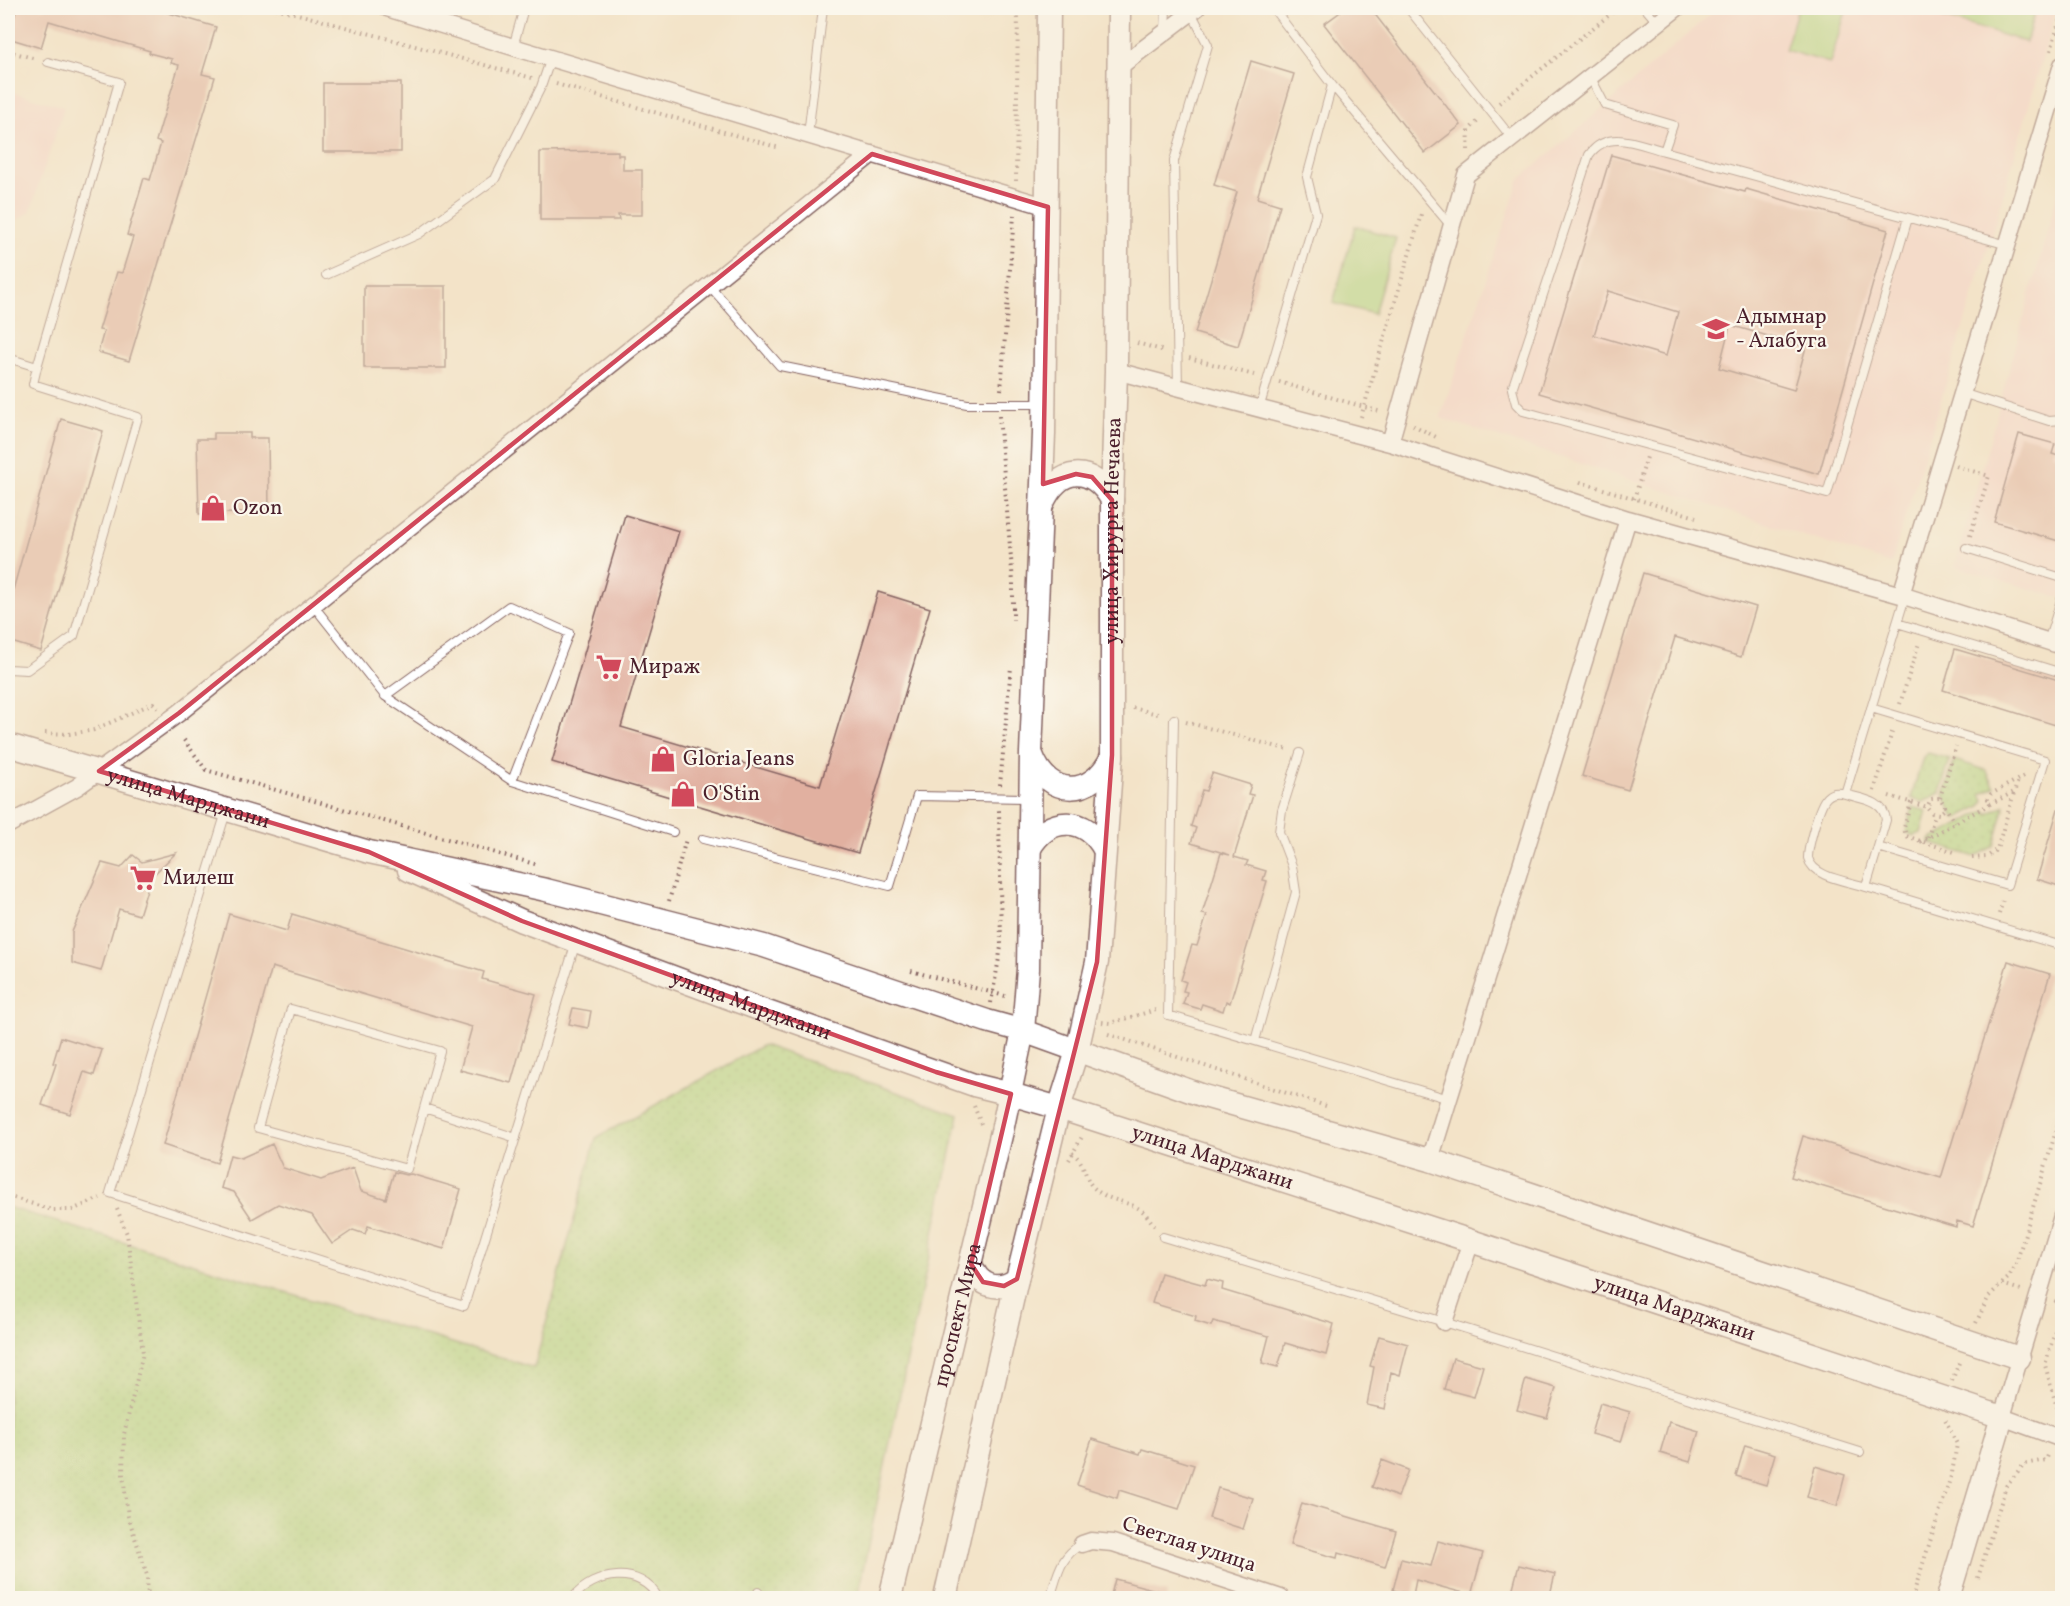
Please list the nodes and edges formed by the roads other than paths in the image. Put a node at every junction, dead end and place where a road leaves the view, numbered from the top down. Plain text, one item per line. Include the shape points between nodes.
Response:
1 (387, 8) edge
2 (524, 8) edge
3 (823, 8) edge
4 (1049, 8) edge
5 (1119, 8) edge
6 (1166, 8) edge
7 (1273, 8) edge
8 (1408, 8) edge
9 (1645, 8) edge
10 (1677, 8) edge
11 (1194, 10) edge
12 (1658, 23) junction
13 (1165, 32) junction
14 (513, 47) junction
15 (551, 58) junction
16 (48, 62) road end
17 (2062, 65) edge
18 (1118, 68) junction
19 (1590, 76) junction
20 (1332, 85) junction
21 (808, 135) junction
22 (1511, 137) junction
23 (1664, 151) junction
24 (872, 154) junction
25 (1048, 207) junction
26 (1908, 218) junction
27 (1451, 226) junction
28 (2008, 245) junction
29 (326, 275) dead end
30 (709, 285) junction
31 (8, 358) edge
32 (37, 367) junction
33 (1116, 371) junction
34 (1178, 387) junction
35 (1962, 393) junction
36 (1044, 404) junction
37 (1259, 409) junction
38 (2062, 420) edge
39 (1390, 443) junction
40 (1112, 501) junction
41 (1042, 505) junction
42 (1628, 519) junction
43 (1966, 548) road end
44 (2062, 578) edge
45 (1903, 596) junction
46 (2062, 597) edge
47 (313, 605) junction
48 (1897, 623) junction
49 (2055, 644) edge
50 (8, 669) edge
51 (2062, 673) edge
52 (385, 696) junction
53 (1871, 708) junction
54 (1174, 719) road end
55 (8, 745) edge
56 (1031, 753) junction
57 (1300, 753) road end
58 (1112, 755) junction
59 (99, 771) junction
60 (512, 781) junction
61 (1845, 794) junction
62 (1030, 798) junction
63 (226, 810) junction
64 (8, 825) edge
65 (674, 832) dead end
66 (703, 839) dead end
67 (1878, 847) junction
68 (1030, 848) junction
69 (1104, 849) junction
70 (369, 852) junction
71 (1866, 887) junction
72 (576, 941) junction
73 (2062, 946) edge
74 (1023, 1031) junction
75 (1255, 1041) junction
76 (1077, 1051) junction
77 (1011, 1094) junction
78 (1449, 1099) junction
79 (424, 1108) junction
80 (1059, 1108) junction
81 (516, 1138) junction
82 (1430, 1160) junction
83 (2062, 1216) edge
84 (1164, 1237) road end
85 (1471, 1241) junction
86 (971, 1264) junction
87 (1017, 1279) junction
88 (1444, 1322) junction
89 (2019, 1358) junction
90 (2002, 1417) junction
91 (2059, 1438) edge
92 (1860, 1452) dead end
93 (1082, 1544) joint
94 (573, 1599) edge
95 (658, 1599) edge
96 (890, 1599) edge
97 (945, 1599) edge
98 (1050, 1599) edge
99 (1281, 1599) edge
100 (1948, 1599) edge

1 - 14 street
2 - 14 lane
3 - 21 lane
4 - 25 street
5 - 18 street, улица Хирурга Нечаева
6 - 13 lane
7 - 20 lane
8 - 22 lane
9 - 12 lane
10 - 12 street
11 - 13 street
11 - 34 lane via 1208,45 1174,161
12 - 19 street
13 - 18 street
14 - 15 street
15 - 21 street
15 - 29 lane via 495,179 419,234
16 - 32 lane via 119,82
17 - 28 street
18 - 33 street, улица Хирурга Нечаева
19 - 22 street
19 - 23 lane via 1605,105 1672,125
20 - 27 lane
20 - 37 lane via 1307,177 1316,214
21 - 24 street
22 - 27 street via 1466,175
23 - 26 lane
23 - 26 lane via 1605,140 1588,155 1512,389 1516,404 1523,411 1827,494
24 - 25 street
24 - 30 street
25 - 36 street
26 - 28 lane
27 - 39 street
28 - 35 street
30 - 36 lane via 780,366 967,404
30 - 47 street
31 - 32 lane
32 - 50 lane via 33,384 138,417 74,636 27,670
33 - 34 street
33 - 40 street, улица Хирурга Нечаева
34 - 37 street
35 - 38 lane via 2049,422
35 - 45 street
36 - 41 street
37 - 39 street
39 - 42 street
40 - 41 street via 1092,477 1076,474 1060,479 1048,490
40 - 58 street, улица Хирурга Нечаева
41 - 56 street
42 - 45 street
42 - 78 street
43 - 44 lane
45 - 48 lane
45 - 49 street
46 - 49 lane
47 - 52 lane
47 - 59 street via 179,713
48 - 51 lane
48 - 53 lane
52 - 60 lane
52 - 60 lane via 509,606 569,633
53 - 61 lane
53 - 67 lane via 2045,760 2007,885
54 - 75 lane via 1168,1015
55 - 59 street, улица Марджани
56 - 58 street via 1037,768 1062,787 1094,782
56 - 62 street
57 - 75 lane via 1279,832 1292,866 1296,892
58 - 69 street, улица Хирурга Нечаева
59 - 63 street, улица Марджани
59 - 64 street
60 - 65 lane
61 - 67 lane via 1875,802 1884,810 1886,820
61 - 71 lane via 1837,792 1823,801 1808,858 1813,869
62 - 66 lane via 917,796 890,886
62 - 68 street
63 - 70 street, улица Марджани
63 - 81 lane via 110,1193 464,1306
67 - 71 lane
68 - 69 street via 1045,830 1067,823 1090,830
68 - 74 street
69 - 76 street, улица Хирурга Нечаева via 1097,963
70 - 72 street, улица Марджани
70 - 74 street, улица Марджани via 546,890 764,946
71 - 73 lane
72 - 77 street, улица Марджани via 974,1085
72 - 81 lane
74 - 76 street, улица Марджани
74 - 77 street, проспект Мира
75 - 78 lane
76 - 80 street
76 - 82 street, улица Марджани via 1204,1096
77 - 80 street, улица Марджани
77 - 86 street, проспект Мира
78 - 82 street
79 - 79 lane via 440,1051 291,1009 258,1128 407,1169
79 - 81 lane
80 - 85 street, улица Марджани
80 - 87 street
82 - 89 street, улица Марджани
83 - 89 street
84 - 88 lane
85 - 88 street
85 - 90 street, улица Марджани
86 - 87 street via 977,1278 989,1286 1004,1286
86 - 96 street, проспект Мира
87 - 97 street
88 - 92 lane
89 - 90 street
90 - 91 street, улица Марджани
90 - 100 street
93 - 98 lane via 1061,1563
93 - 99 street, Светлая улица via 1113,1543
94 - 95 lane via 587,1585 612,1576 640,1580 649,1585

